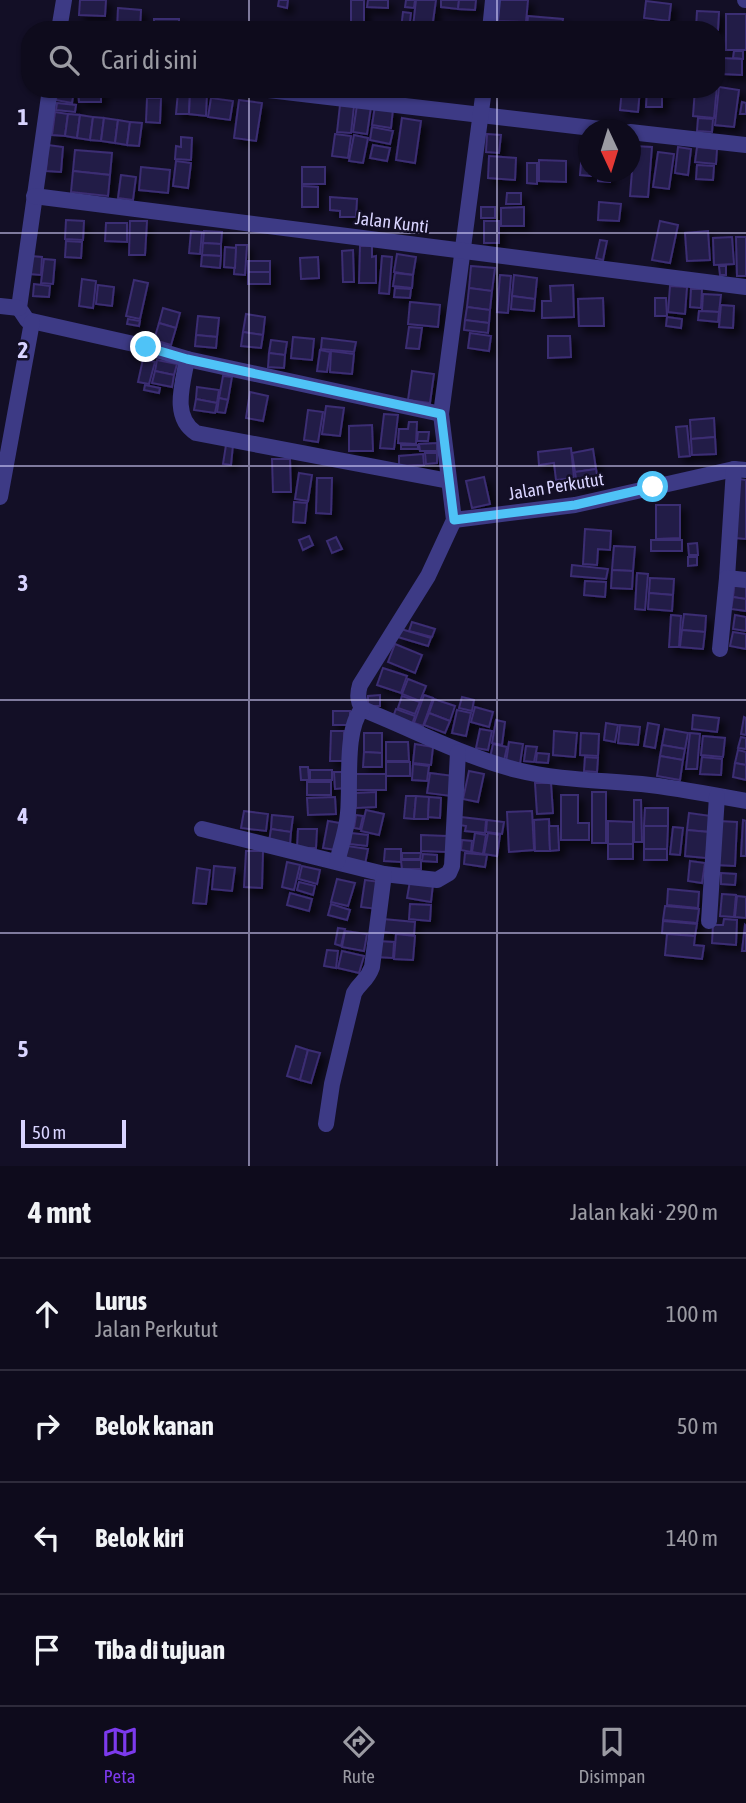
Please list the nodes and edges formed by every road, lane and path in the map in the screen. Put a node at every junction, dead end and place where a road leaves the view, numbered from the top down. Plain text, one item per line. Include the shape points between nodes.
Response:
1 (64, 0) edge
2 (493, 0) edge
3 (60, 21) edge
4 (491, 21) edge
5 (49, 98) edge
6 (336, 98) edge
7 (483, 98) edge
8 (481, 115) junction
9 (578, 126) edge
10 (641, 133) edge
11 (746, 145) edge
12 (34, 196) junction
13 (463, 251) junction
14 (746, 287) edge
15 (0, 306) edge
16 (19, 308) junction
17 (32, 322) junction
18 (187, 359) junction
19 (441, 414) junction
20 (740, 469) edge
21 (449, 481) junction
22 (0, 497) edge
23 (454, 520) junction
24 (727, 578) junction
25 (746, 580) edge
26 (720, 649) dead end
27 (362, 709) junction
28 (458, 752) junction
29 (717, 796) junction
30 (746, 801) edge
31 (202, 828) dead end
32 (337, 862) junction
33 (384, 874) junction
34 (709, 921) dead end
35 (326, 1124) dead end

1 - 3 street
2 - 4 street
5 - 12 street
6 - 8 street
7 - 8 street
8 - 9 street
8 - 13 street
10 - 11 street
12 - 13 street, Jalan Kunti
12 - 16 street
13 - 14 street, Jalan Kunti
13 - 19 street
15 - 16 street
16 - 17 street
17 - 18 street
17 - 22 street
18 - 19 street
18 - 21 street via 181,407 196,433
19 - 21 street
20 - 23 street, Jalan Perkutut via 575,505
20 - 24 street
21 - 23 street
23 - 27 street via 428,576 360,685
24 - 25 street
24 - 26 street
27 - 28 street
27 - 32 street via 355,718 348,814
28 - 29 street via 558,778 651,785
28 - 33 street via 449,873 437,880
29 - 30 street
29 - 34 street
31 - 32 street
32 - 33 street
33 - 35 street via 372,967 354,993

